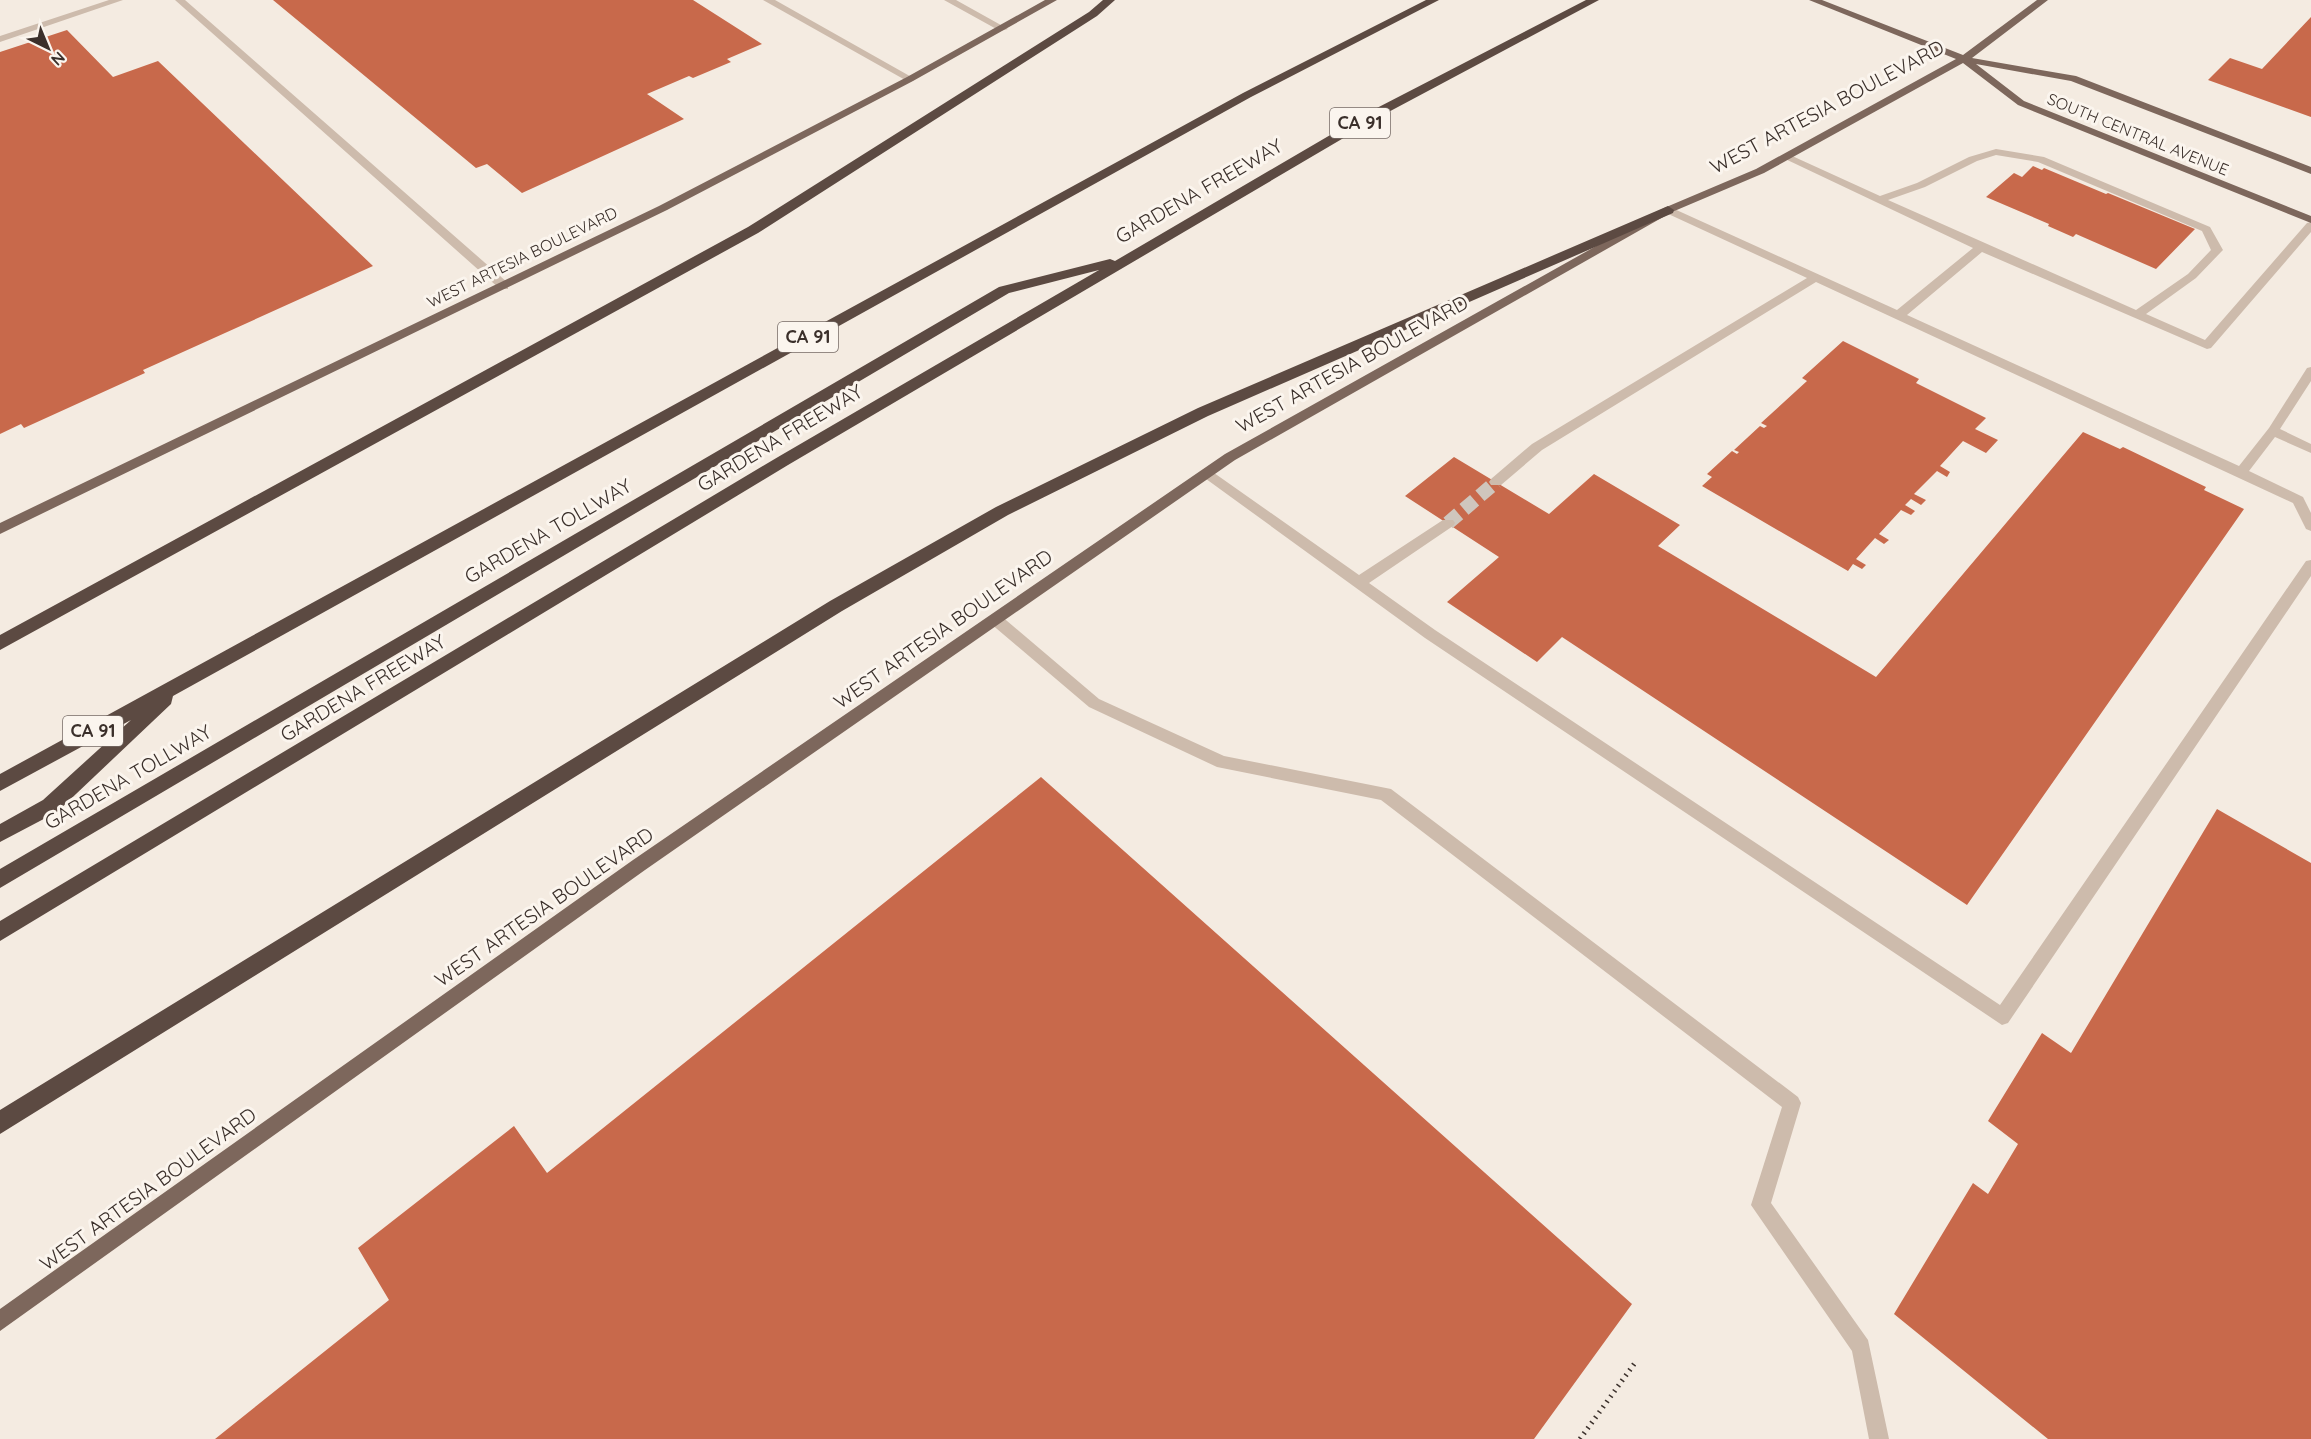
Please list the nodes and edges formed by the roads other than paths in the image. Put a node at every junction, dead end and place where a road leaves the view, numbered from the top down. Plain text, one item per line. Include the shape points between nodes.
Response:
1 (118, 0) edge
2 (180, 0) edge
3 (768, 0) edge
4 (949, 0) edge
5 (1052, 0) edge
6 (1110, 0) edge
7 (1434, 0) edge
8 (1594, 0) edge
9 (1814, 0) edge
10 (2043, 0) edge
11 (1003, 29) junction
12 (0, 39) edge
13 (1964, 59) junction
14 (909, 79) junction
15 (1786, 157) junction
16 (2311, 171) edge
17 (1879, 200) junction
18 (1668, 210) junction
19 (2311, 220) edge
20 (2311, 225) edge
21 (1981, 247) junction
22 (1132, 257) junction
23 (1815, 278) junction
24 (504, 286) junction
25 (2137, 315) junction
26 (1898, 316) junction
27 (2311, 371) edge
28 (2273, 431) junction
29 (2311, 449) edge
30 (2241, 472) junction
31 (1207, 473) junction
32 (1497, 482) tunnel mouth
33 (1448, 524) tunnel mouth
34 (2311, 526) edge
35 (0, 529) edge
36 (2311, 566) edge
37 (1358, 583) junction
38 (995, 619) junction
39 (0, 643) edge
40 (186, 680) junction
41 (0, 783) edge
42 (0, 834) edge
43 (0, 879) edge
44 (0, 932) edge
45 (0, 1123) edge
46 (0, 1321) edge
47 (1879, 1439) edge

1 - 12 lane
2 - 24 lane
3 - 14 lane
4 - 11 lane
5 - 11 main road, WEST ARTESIA BOULEVARD
6 - 39 highway via 753,230
7 - 40 highway, CA 91 via 1247,95
8 - 22 highway, GARDENA FREEWAY / CA 91 via 1377,113
9 - 13 main road, SOUTH CENTRAL AVENUE
10 - 13 main road, WEST ARTESIA BOULEVARD
11 - 14 main road, WEST ARTESIA BOULEVARD
13 - 15 main road, WEST ARTESIA BOULEVARD
13 - 16 main road, SOUTH CENTRAL AVENUE via 2073,78
13 - 19 main road, SOUTH CENTRAL AVENUE via 2021,103
14 - 24 main road, WEST ARTESIA BOULEVARD
15 - 17 lane
15 - 18 main road, WEST ARTESIA BOULEVARD
17 - 21 lane
17 - 25 lane via 1996,152 2040,159 2206,229 2217,250 2192,276
18 - 23 lane
18 - 31 main road, WEST ARTESIA BOULEVARD
18 - 45 highway via 1203,412 1002,511 836,606
20 - 25 lane via 2207,345
21 - 25 lane
21 - 26 lane
22 - 43 highway, GARDENA TOLLWAY via 1004,290
22 - 44 highway, GARDENA FREEWAY / CA 91 via 783,461
23 - 26 lane
23 - 32 lane via 1536,447
24 - 35 main road, WEST ARTESIA BOULEVARD
26 - 30 lane
27 - 28 lane
28 - 29 lane
28 - 30 lane
30 - 34 lane via 2298,500
31 - 37 lane
31 - 38 main road, WEST ARTESIA BOULEVARD
33 - 37 lane
36 - 37 lane via 2002,1017
38 - 46 main road, WEST ARTESIA BOULEVARD via 620,878
38 - 47 lane via 1094,703 1222,762 1385,794 1792,1103 1761,1205 1861,1347
40 - 41 highway, CA 91
40 - 42 highway, GARDENA TOLLWAY via 50,806

